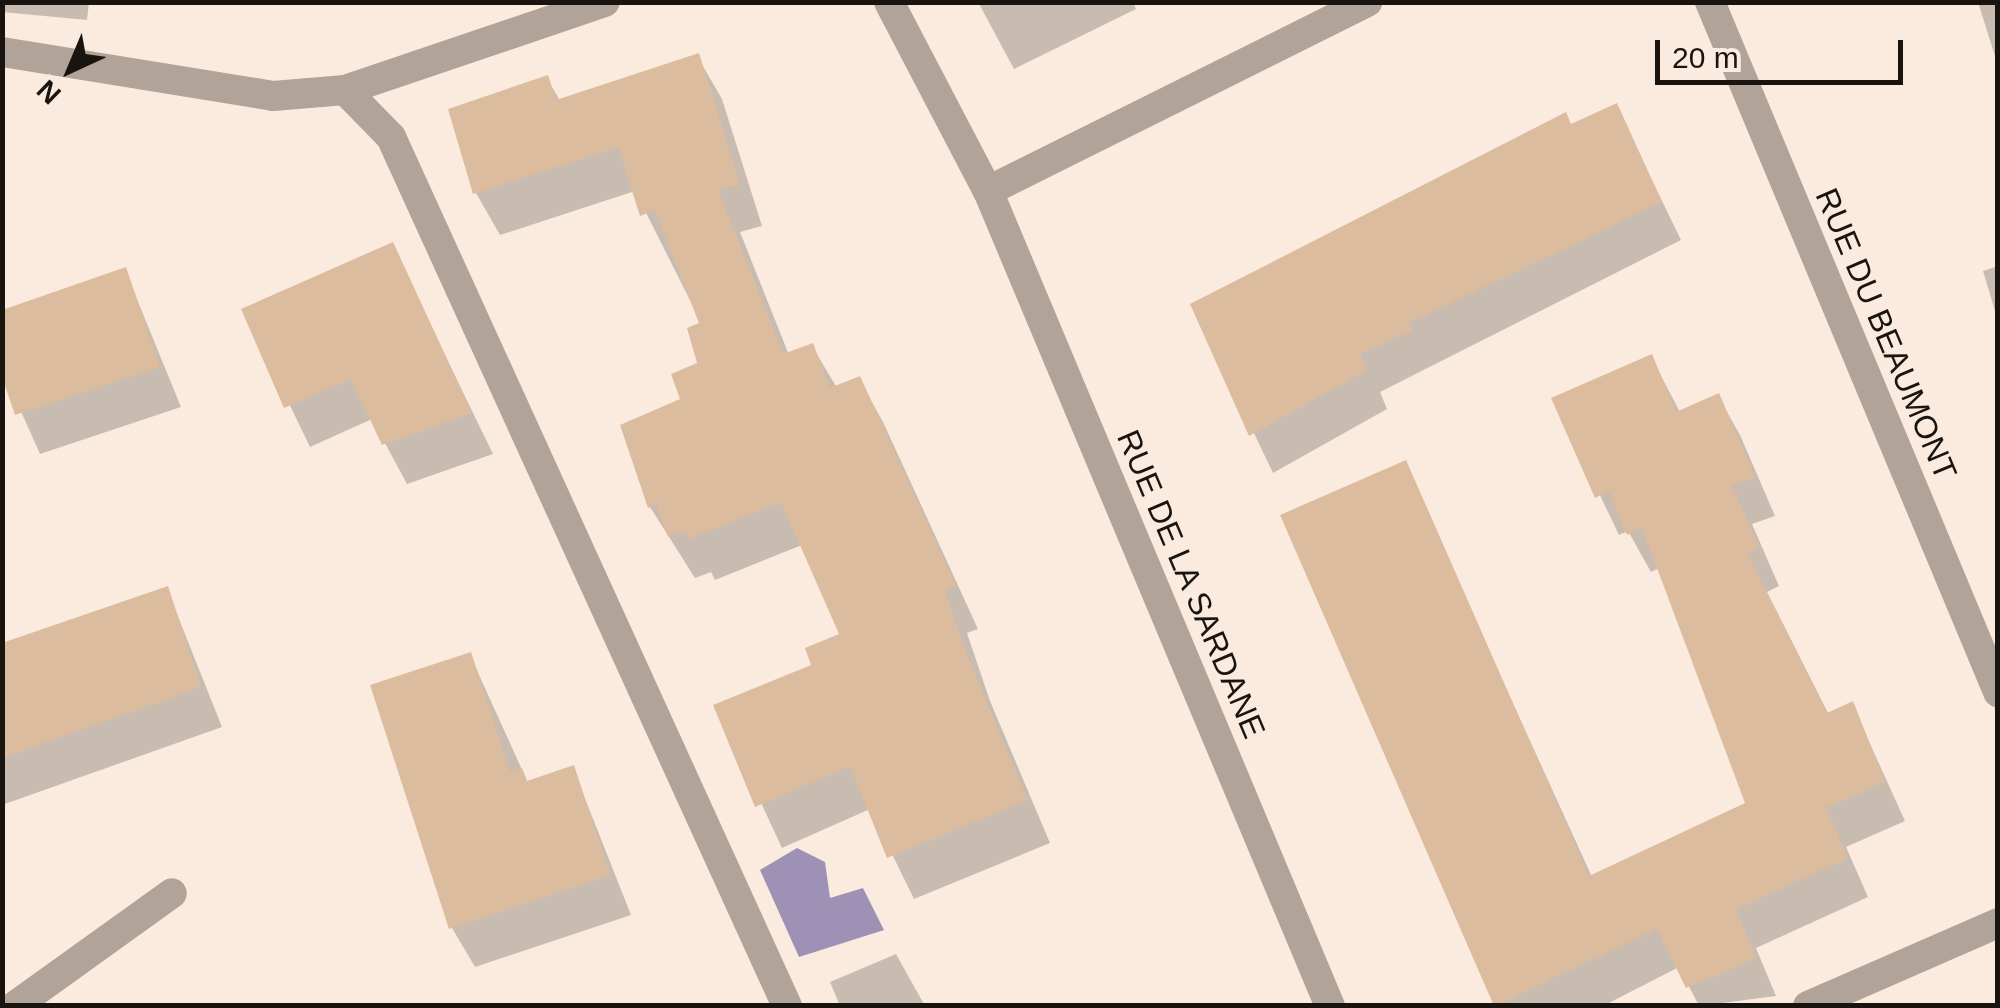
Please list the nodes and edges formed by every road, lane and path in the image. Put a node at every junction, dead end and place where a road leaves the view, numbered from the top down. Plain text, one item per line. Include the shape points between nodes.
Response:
1 (605, 2) edge
2 (888, 2) edge
3 (1367, 2) edge
4 (1710, 2) edge
5 (2, 52) edge
6 (345, 90) junction
7 (988, 190) junction
8 (1998, 692) edge
9 (172, 894) dead end
10 (1998, 923) edge
11 (15, 1006) edge
12 (787, 1006) edge
13 (1330, 1006) edge
14 (1808, 1006) edge

1 - 6 street
2 - 7 street, RUE DE LA SARDANE
3 - 7 street
4 - 8 street, RUE DU BEAUMONT
5 - 6 street via 274,96
6 - 12 street via 392,137
7 - 13 street, RUE DE LA SARDANE
9 - 11 street
10 - 14 street

